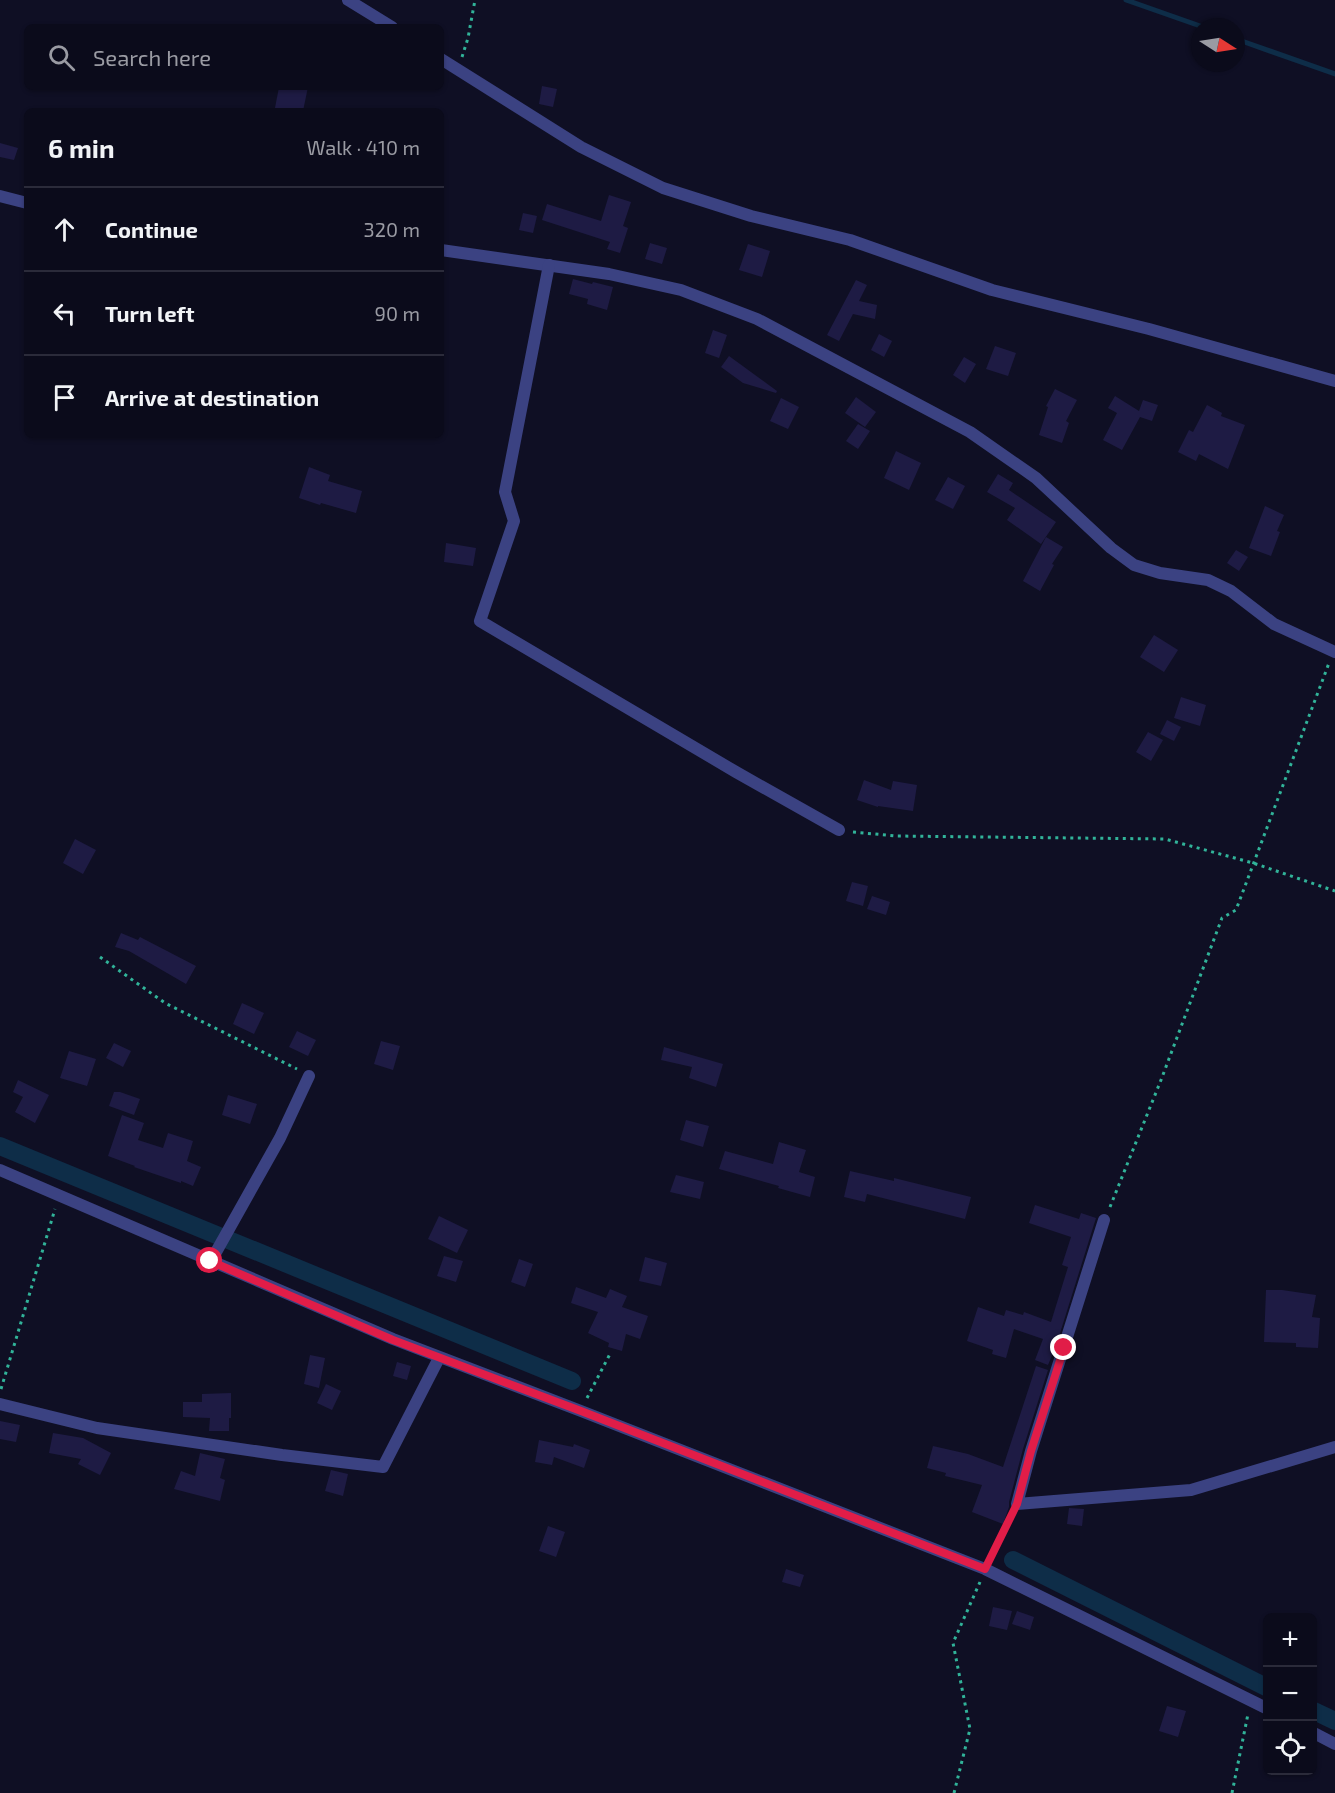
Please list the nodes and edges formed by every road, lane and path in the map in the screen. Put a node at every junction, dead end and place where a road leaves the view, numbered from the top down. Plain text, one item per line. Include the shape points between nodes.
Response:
1 (348, 0) edge
2 (475, 0) edge
3 (387, 24) edge
4 (444, 61) edge
5 (458, 70) junction
6 (0, 196) edge
7 (24, 202) edge
8 (444, 250) edge
9 (549, 265) junction
10 (1335, 381) edge
11 (1334, 651) edge
12 (839, 830) joint
13 (1253, 863) junction
14 (1335, 891) edge
15 (100, 957) dead end
16 (309, 1076) joint
17 (0, 1170) edge
18 (58, 1196) junction
19 (1104, 1220) joint
20 (210, 1261) junction
21 (611, 1352) dead end
22 (439, 1358) junction
23 (0, 1392) edge
24 (0, 1404) edge
25 (581, 1411) junction
26 (1335, 1447) edge
27 (1017, 1504) junction
28 (985, 1569) junction
29 (1251, 1700) junction
30 (1263, 1706) edge
31 (1317, 1735) edge
32 (1335, 1744) edge
33 (954, 1793) edge
34 (1232, 1793) edge

1 - 3 street
2 - 5 path
4 - 5 street
5 - 10 street via 581,147 663,188 751,216 849,240 992,290 1149,328
6 - 7 street
8 - 9 street
9 - 11 street via 681,290 757,318 970,432 1036,478 1111,548 1134,564 1160,573 1208,580 1231,591 1274,624
9 - 12 street via 505,492 514,521 480,621
11 - 13 path
12 - 13 path via 896,836 1165,838
13 - 14 path
13 - 19 path via 1236,910 1222,918
15 - 16 path via 165,1003
16 - 20 street via 280,1137
17 - 18 street
18 - 20 street
18 - 23 path
19 - 27 street
20 - 22 street
21 - 25 path
22 - 24 street via 383,1467 97,1428
22 - 25 street
25 - 28 street
26 - 27 street via 1191,1490
27 - 28 path
28 - 29 street
28 - 33 path via 953,1643 970,1729
29 - 30 street
29 - 34 path
31 - 32 street

